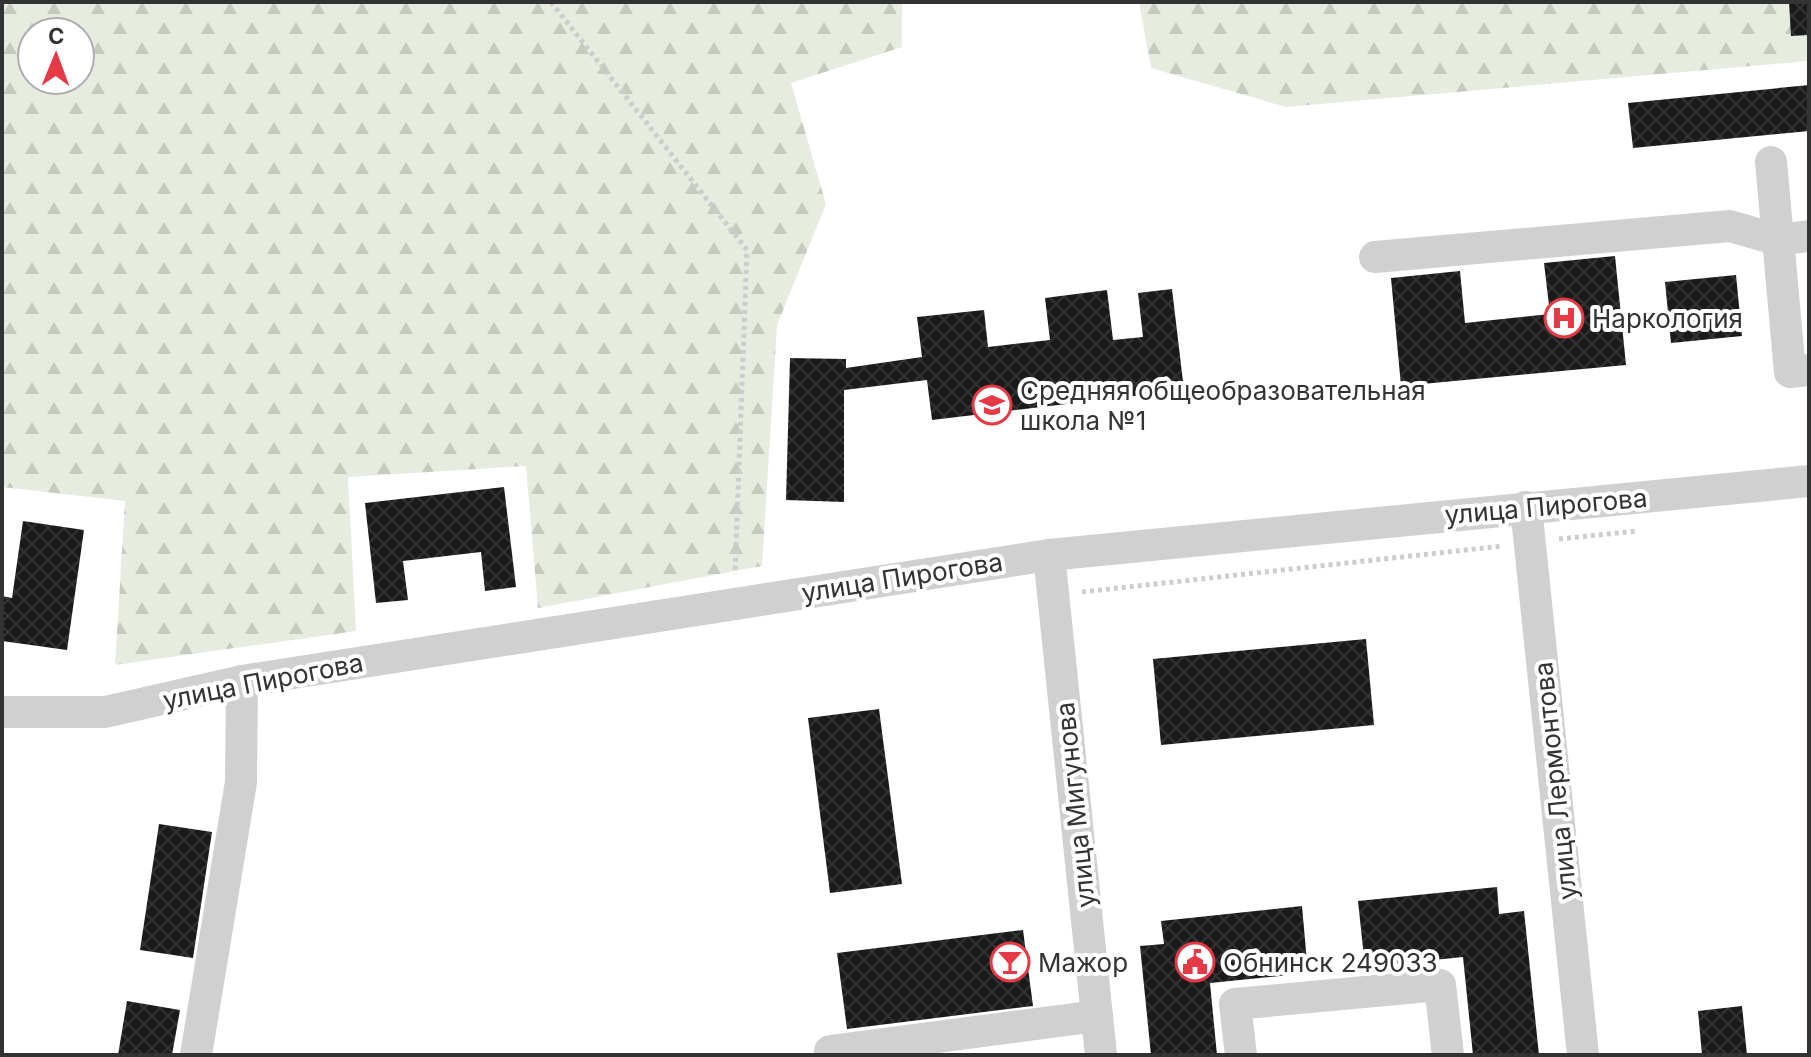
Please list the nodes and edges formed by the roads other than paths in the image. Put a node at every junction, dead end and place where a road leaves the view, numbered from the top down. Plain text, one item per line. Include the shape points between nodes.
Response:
1 (1771, 162) dead end
2 (1794, 238) edge
3 (1375, 257) dead end
4 (1809, 370) edge
5 (1809, 481) edge
6 (1526, 507) junction
7 (1049, 555) junction
8 (242, 681) junction
9 (2, 712) edge
10 (1097, 1016) junction
11 (935, 1046) edge
12 (196, 1055) edge
13 (830, 1055) edge
14 (1101, 1055) edge
15 (1241, 1055) edge
16 (1448, 1055) edge
17 (1583, 1055) edge

1 - 2 street
2 - 3 street via 1730,226
2 - 4 street via 1790,372
5 - 6 street, улица Пирогова
6 - 7 street, улица Пирогова
6 - 17 street, улица Лермонтова
7 - 8 street, улица Пирогова
7 - 10 street, улица Мигунова
8 - 9 street, улица Пирогова via 105,712
8 - 12 street via 241,782
10 - 11 street
10 - 14 street, улица Мигунова
11 - 13 street
15 - 16 street via 1235,1004 1440,985

